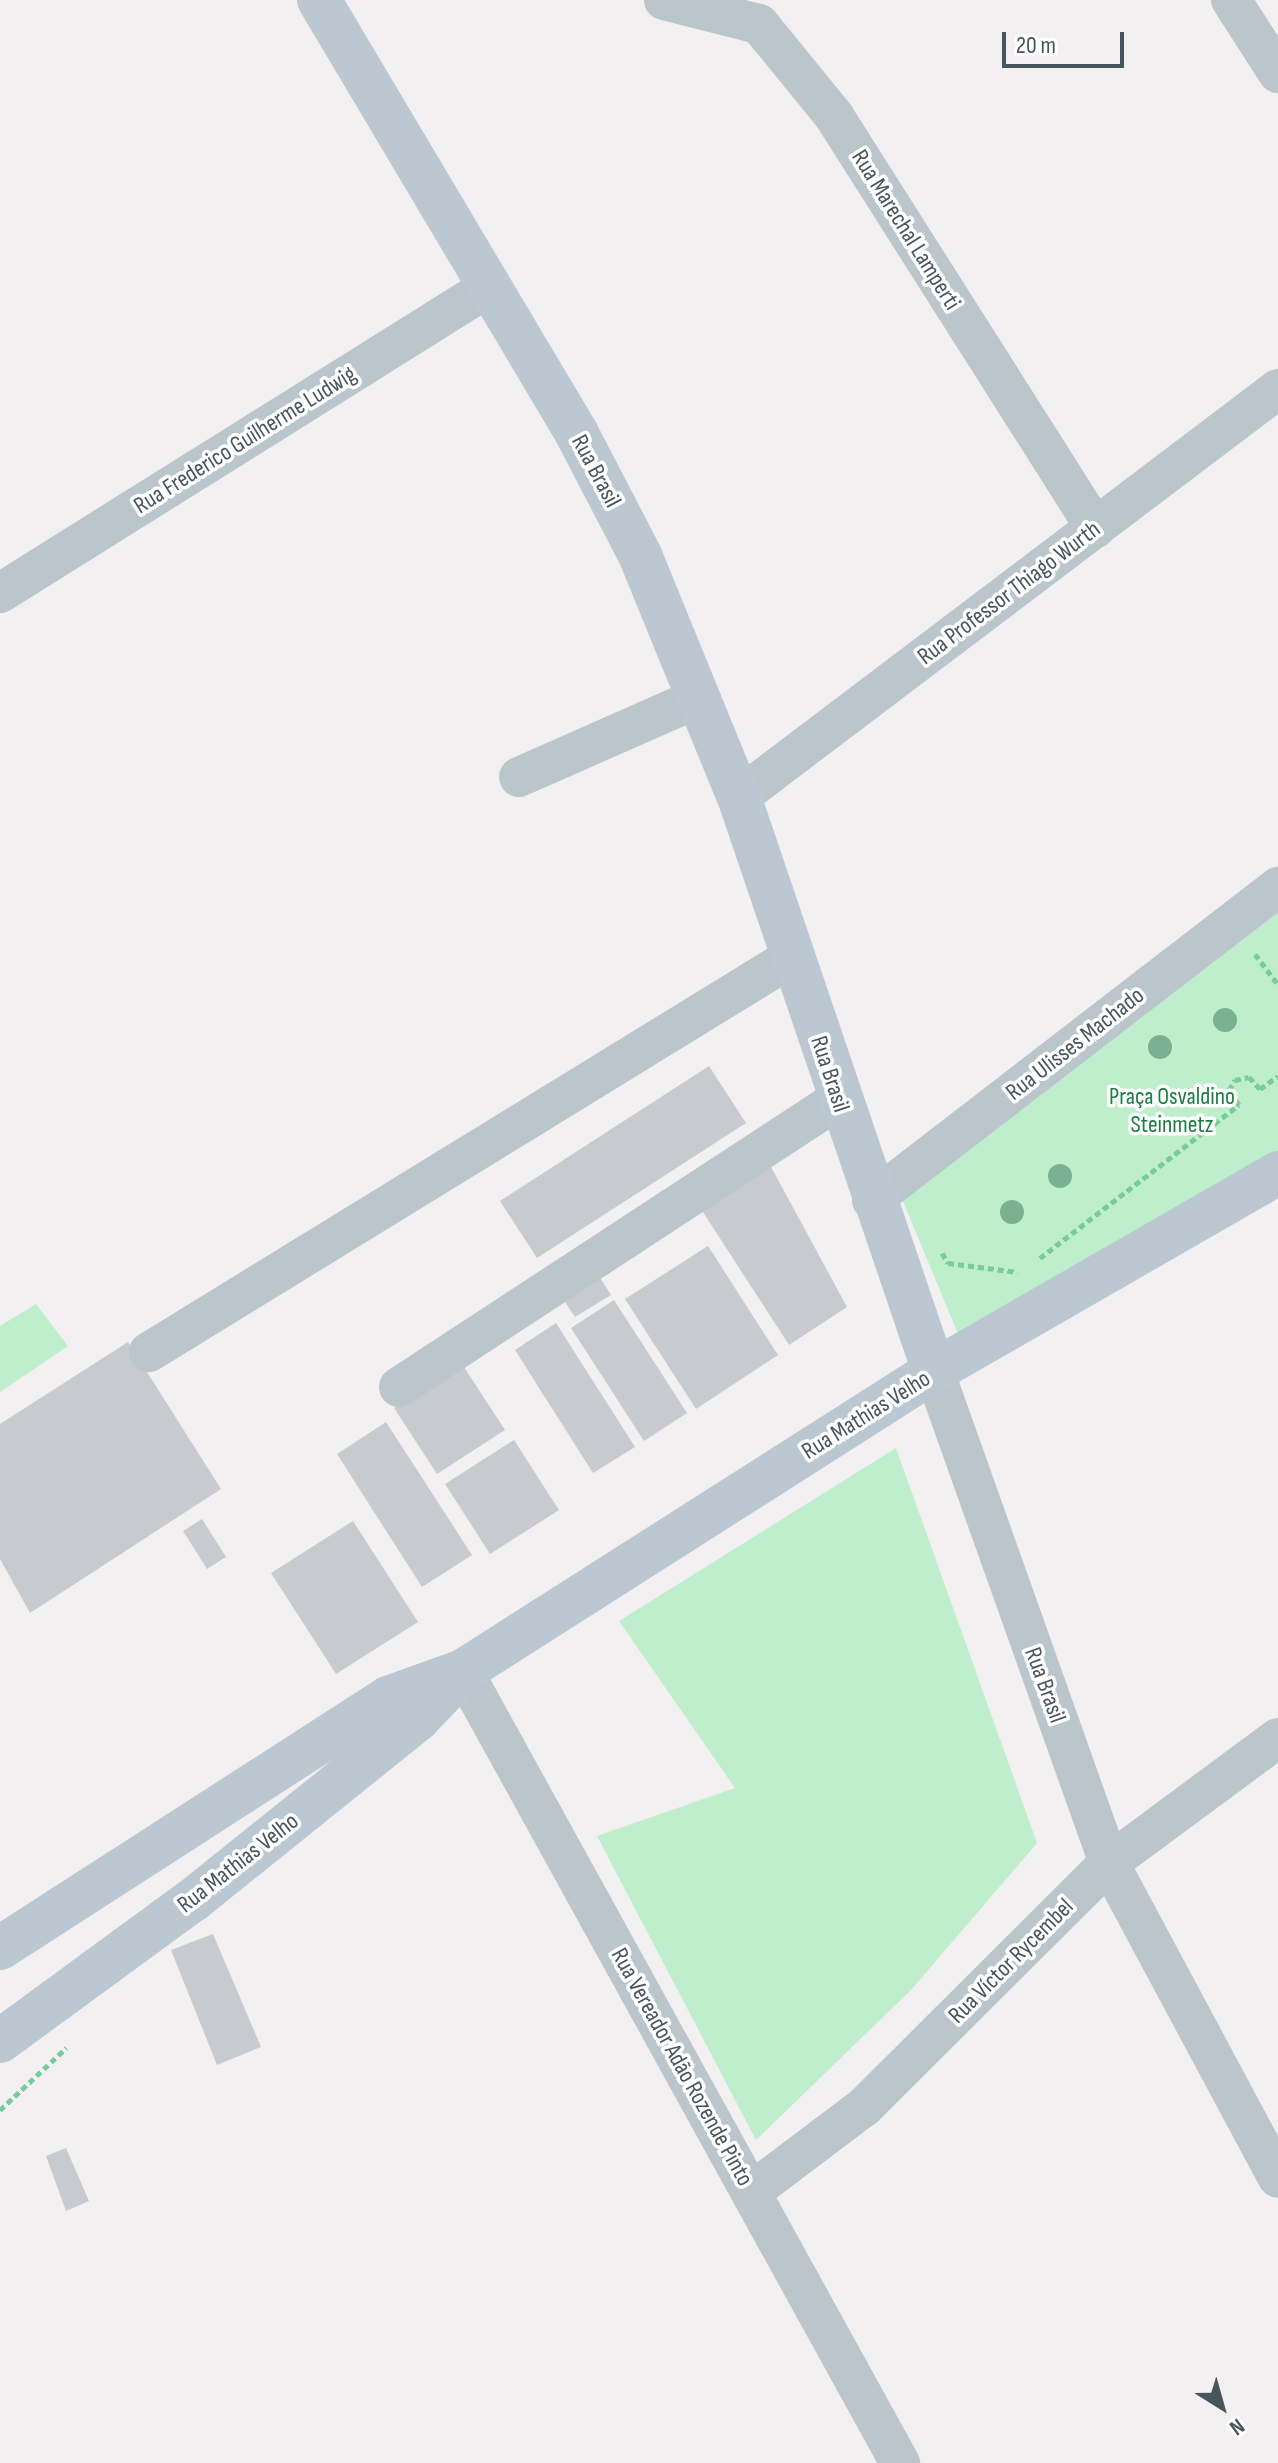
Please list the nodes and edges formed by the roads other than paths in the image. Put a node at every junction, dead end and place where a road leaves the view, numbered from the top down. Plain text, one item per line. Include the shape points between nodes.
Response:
1 (319, 0) edge
2 (664, 0) edge
3 (1231, 0) edge
4 (1278, 73) edge
5 (489, 287) junction
6 (1278, 389) edge
7 (1095, 528) junction
8 (0, 593) edge
9 (698, 698) junction
10 (519, 777) dead end
11 (739, 797) junction
12 (1278, 887) edge
13 (792, 957) junction
14 (839, 1099) junction
15 (1278, 1173) edge
16 (872, 1200) junction
17 (149, 1352) dead end
18 (934, 1371) junction
19 (399, 1387) dead end
20 (463, 1671) junction
21 (1278, 1738) edge
22 (1109, 1863) junction
23 (0, 1948) edge
24 (0, 2041) edge
25 (1278, 2178) edge
26 (751, 2192) junction
27 (900, 2463) edge

1 - 5 street, Rua Brasil
2 - 7 street, Rua Marechal Lamperti via 759,24 834,116
3 - 4 street
5 - 8 street, Rua Frederico Guilherme Ludwig
5 - 9 street, Rua Brasil via 640,555
6 - 7 street, Rua Professor Thiago Wurth
7 - 11 street, Rua Professor Thiago Wurth
9 - 10 street
9 - 11 street, Rua Brasil
11 - 13 street, Rua Brasil
12 - 16 street, Rua Ulisses Machado
13 - 14 street, Rua Brasil
13 - 17 street
14 - 16 street, Rua Brasil
14 - 19 street
15 - 18 street, Rua Mathias Velho
16 - 18 street, Rua Brasil
18 - 20 street, Rua Mathias Velho
18 - 22 street, Rua Brasil
20 - 23 street, Rua Mathias Velho via 388,1698
20 - 24 street, Rua Mathias Velho via 417,1720 218,1881
20 - 26 street, Rua Vereador Adão Rozende Pinto
21 - 22 street, Rua Víctor Rycembel
22 - 25 street, Rua Brasil
22 - 26 street, Rua Víctor Rycembel via 864,2107
26 - 27 street, Rua Vereador Adão Rozende Pinto

